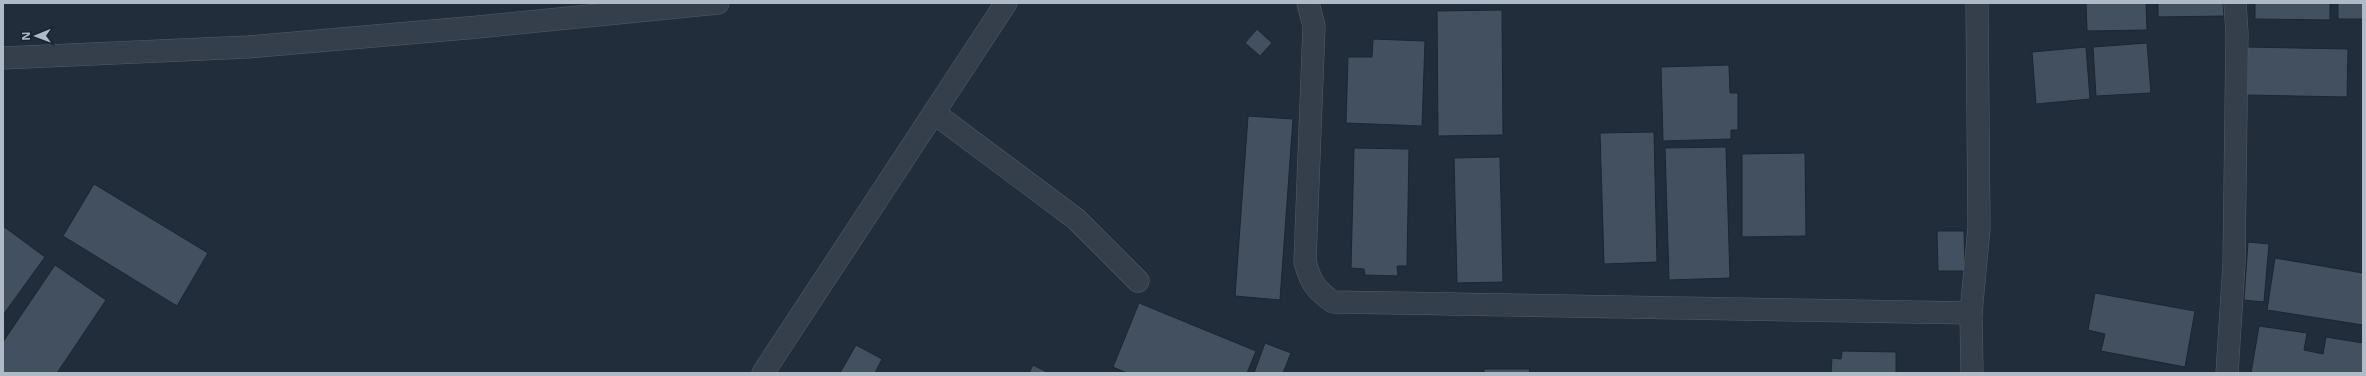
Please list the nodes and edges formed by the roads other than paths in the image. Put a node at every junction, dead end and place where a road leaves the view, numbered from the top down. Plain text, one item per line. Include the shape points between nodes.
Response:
1 (718, 3) edge
2 (1006, 3) edge
3 (1308, 3) edge
4 (1977, 3) edge
5 (2235, 3) edge
6 (3, 58) edge
7 (934, 113) junction
8 (1138, 281) dead end
9 (1972, 313) junction
10 (763, 373) edge
11 (1972, 373) edge
12 (2227, 373) edge

1 - 6 street via 248,47
2 - 7 street
3 - 9 street via 1314,26 1305,262 1310,280 1318,292 1333,302
4 - 9 street via 1979,228
5 - 12 street via 2237,41 2234,264
7 - 8 street via 1076,219
7 - 10 street
9 - 11 street

